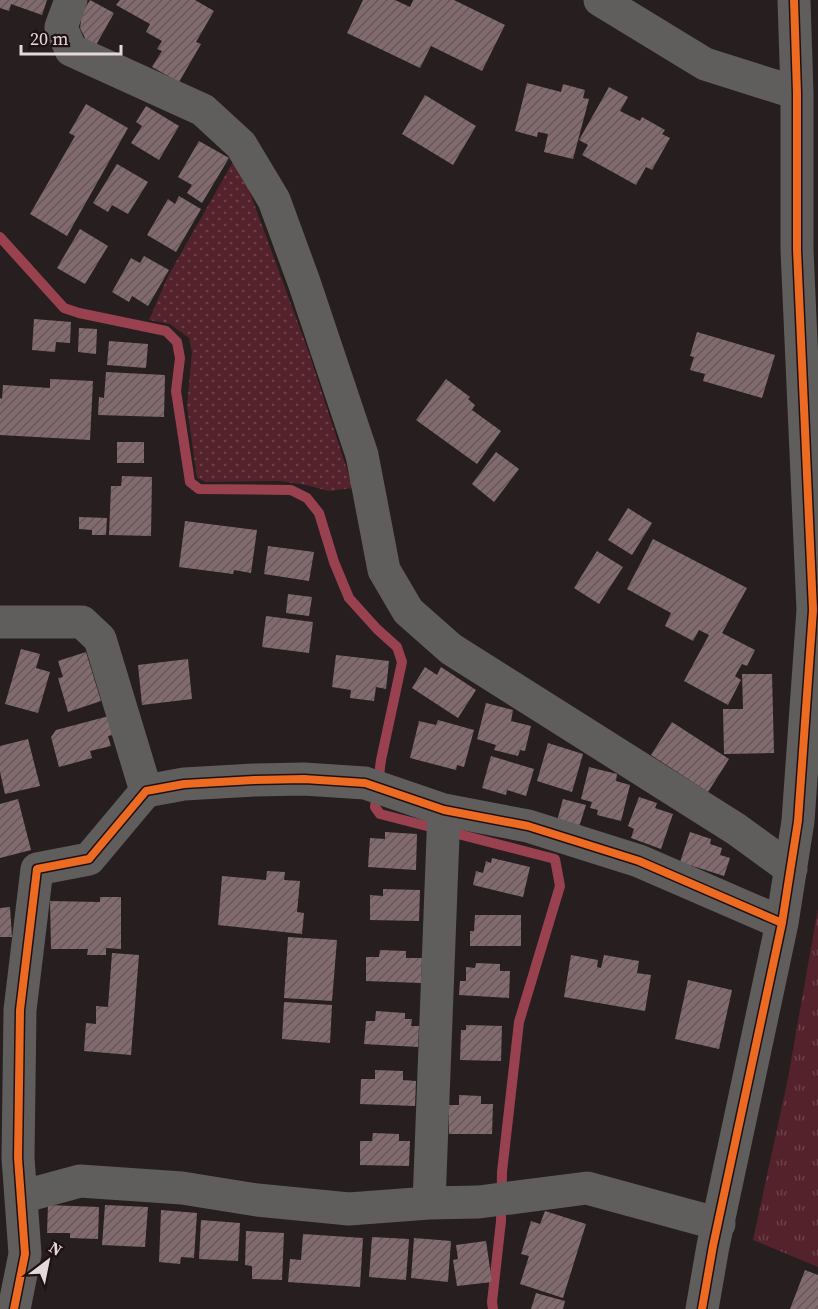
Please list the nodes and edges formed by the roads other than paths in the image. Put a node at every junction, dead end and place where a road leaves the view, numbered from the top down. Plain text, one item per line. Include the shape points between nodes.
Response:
1 (71, 0) edge
2 (600, 0) edge
3 (794, 0) edge
4 (797, 93) junction
5 (0, 622) edge
6 (146, 791) junction
7 (444, 810) junction
8 (791, 869) junction
9 (782, 923) junction
10 (21, 1197) junction
11 (429, 1203) junction
12 (719, 1224) junction
13 (14, 1309) edge
14 (702, 1309) edge

1 - 8 street via 61,27 71,50 203,110 241,145 274,200 362,455 384,570 408,611 451,649 736,829
2 - 4 street via 705,64
3 - 4 street
4 - 8 street via 797,250 813,610
5 - 6 street via 82,622 100,639
6 - 7 street via 184,784 314,779 365,783
6 - 10 street via 89,859 37,869 20,1010
7 - 9 street via 528,826 639,861
7 - 11 street
8 - 9 street
9 - 12 street
10 - 11 street via 80,1181 182,1188 349,1209
10 - 13 street via 25,1254
11 - 12 street via 479,1202 587,1188
12 - 14 street

